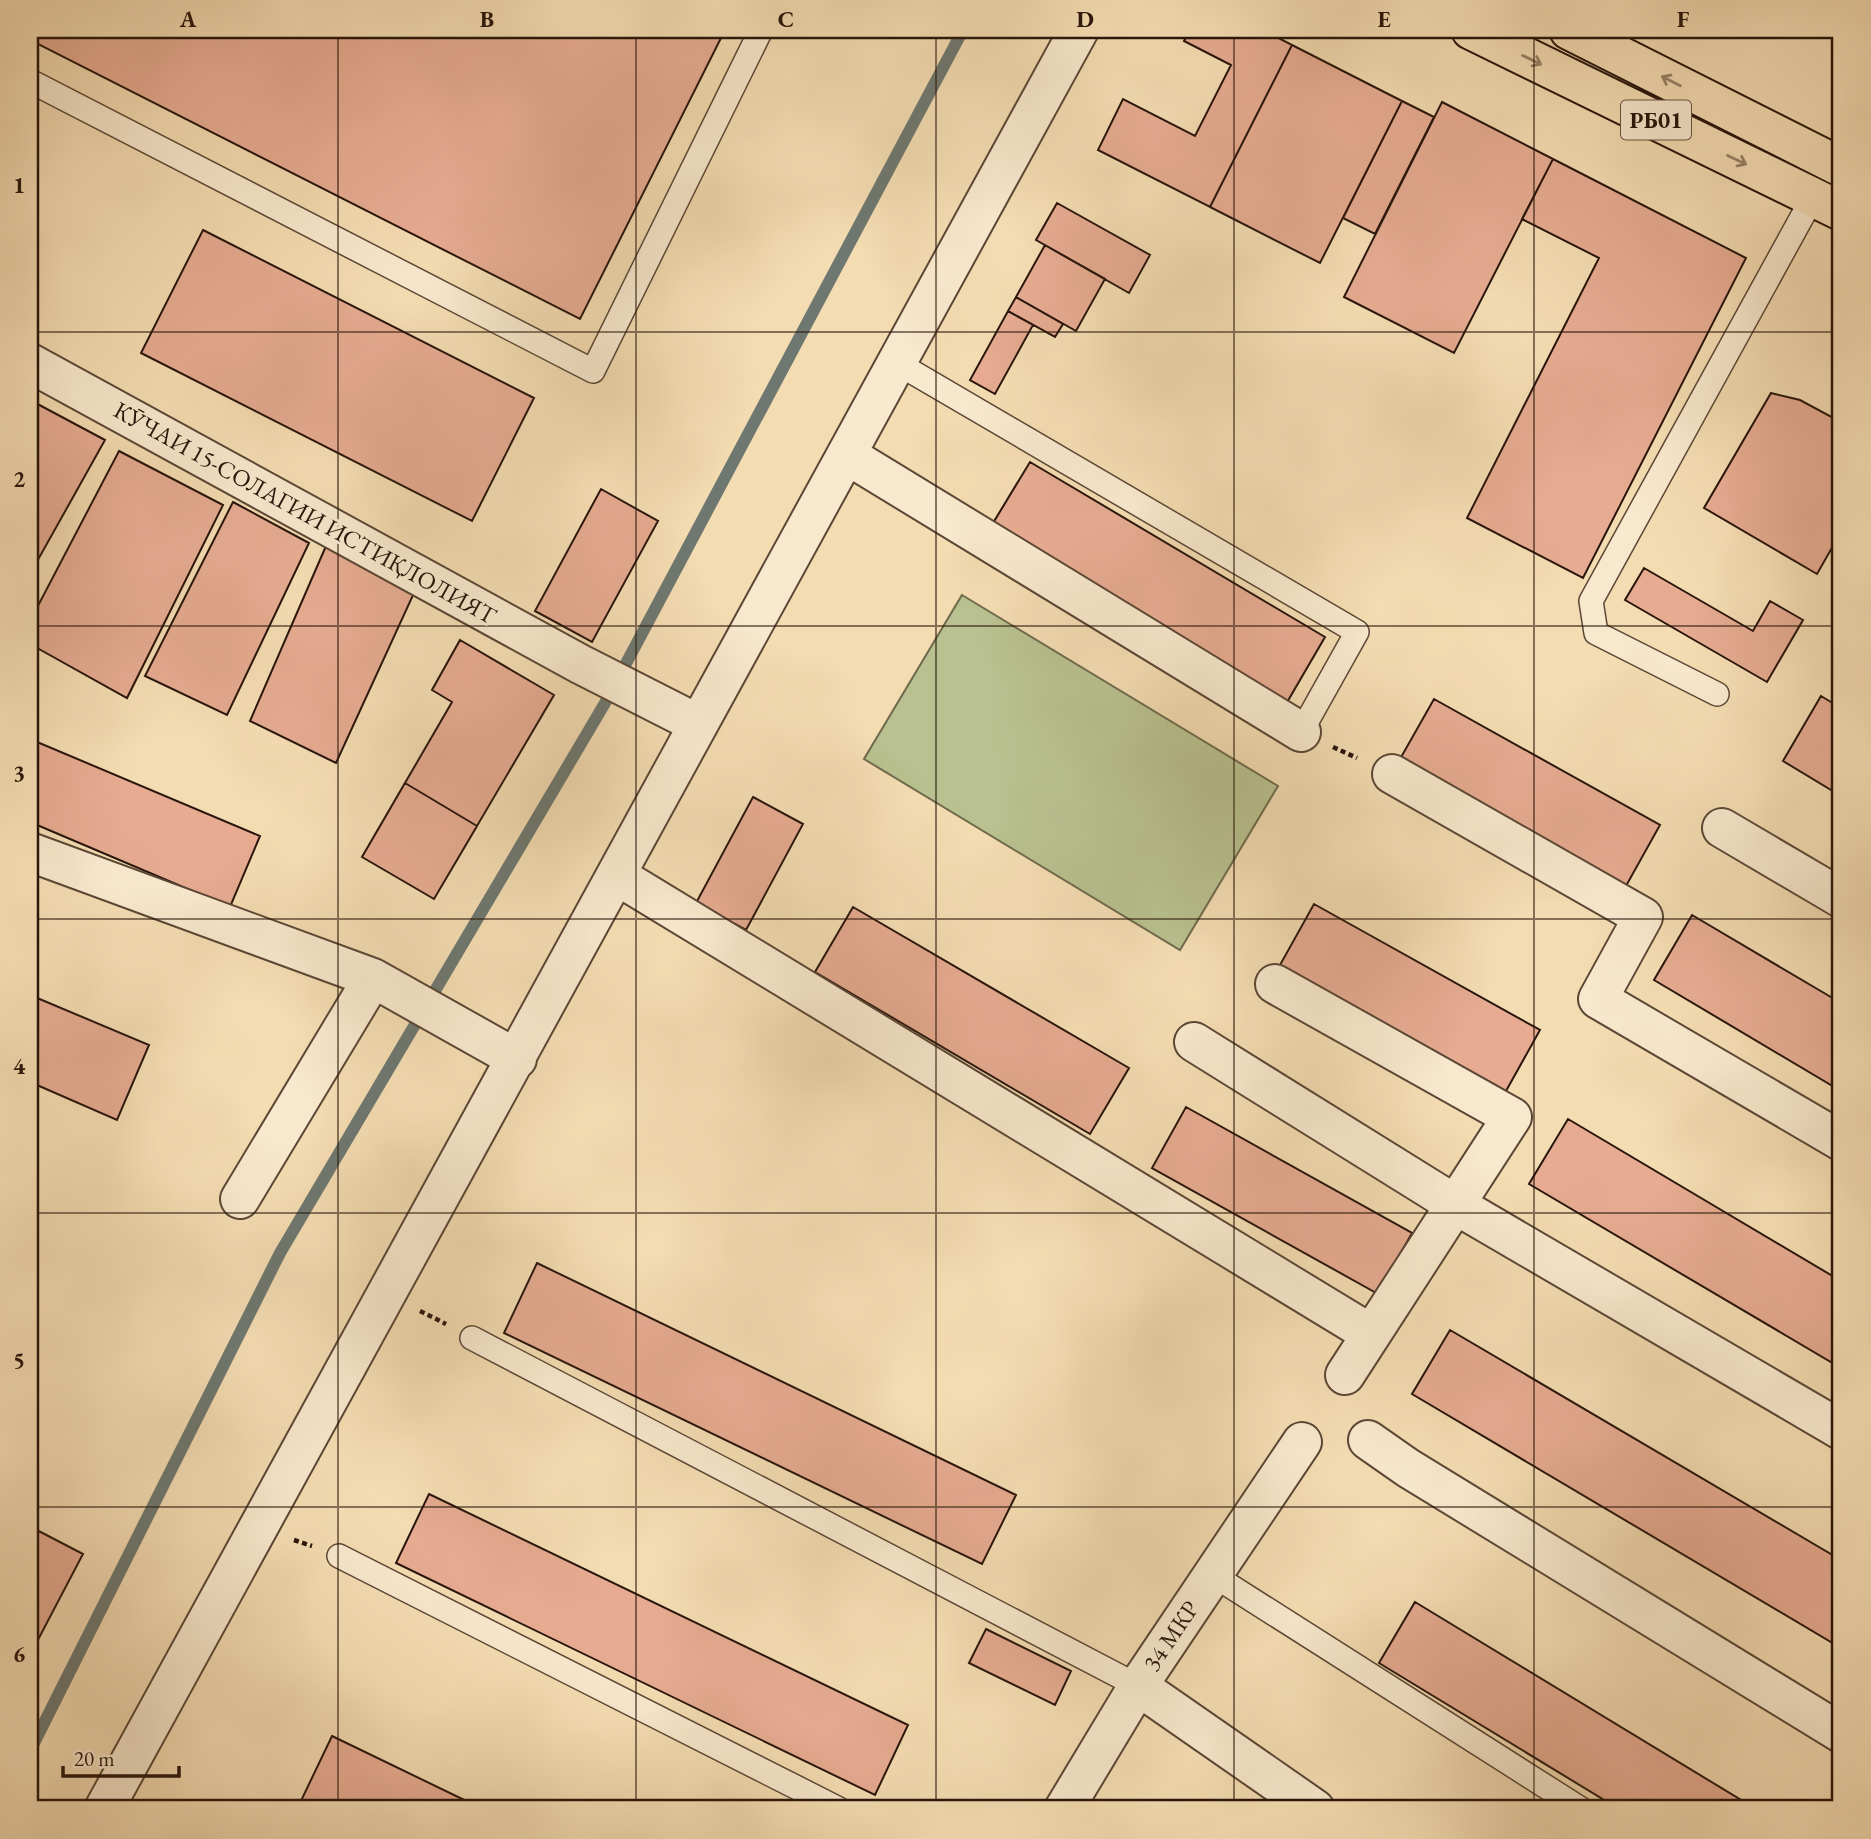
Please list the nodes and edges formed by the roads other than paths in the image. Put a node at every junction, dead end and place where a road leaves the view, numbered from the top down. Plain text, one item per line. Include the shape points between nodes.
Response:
1 (761, 30) edge
2 (1079, 30) edge
3 (1471, 30) edge
4 (1569, 30) edge
5 (30, 81) edge
6 (1841, 167) edge
7 (1827, 204) edge
8 (30, 363) edge
9 (897, 363) junction
10 (847, 455) junction
11 (1717, 694) dead end
12 (698, 724) junction
13 (1301, 732) joint
14 (1392, 774) road end
15 (1722, 828) dead end
16 (30, 852) edge
17 (616, 875) junction
18 (1841, 898) edge
19 (373, 978) junction
20 (1275, 984) dead end
21 (1194, 1042) dead end
22 (517, 1059) junction
23 (1841, 1140) edge
24 (240, 1199) dead end
25 (1456, 1205) junction
26 (1371, 1334) junction
27 (472, 1338) road end
28 (1345, 1375) dead end
29 (1841, 1430) edge
30 (1368, 1440) dead end
31 (1302, 1442) dead end
32 (339, 1556) road end
33 (1213, 1575) junction
34 (1138, 1686) junction
35 (1841, 1733) edge
36 (104, 1809) edge
37 (839, 1809) edge
38 (1064, 1809) edge
39 (1315, 1809) edge
40 (1581, 1809) edge

1 - 5 lane via 593,371
2 - 9 street
3 -> 7 highway, РБ01
6 -> 4 highway, РБ01
7 - 11 lane via 1591,601 1596,633
8 - 12 street, КӮЧАИ 15-СОЛАГИИ ИСТИҚЛОЛИЯТ
9 - 10 street
9 - 13 lane via 1357,632
10 - 12 street
10 - 13 street
12 - 17 street
14 - 23 street via 1643,917 1598,999
15 - 18 street
16 - 19 street
17 - 22 street
17 - 26 street
19 - 22 street
19 - 24 street
20 - 25 street via 1511,1117
21 - 25 street
22 - 36 street
25 - 26 street
25 - 29 street
26 - 28 street
27 - 34 lane
30 - 35 street
31 - 33 street, 34 МКР
32 - 37 lane
33 - 34 street, 34 МКР
33 - 40 lane
34 - 38 street
34 - 39 street, 34 МКР

